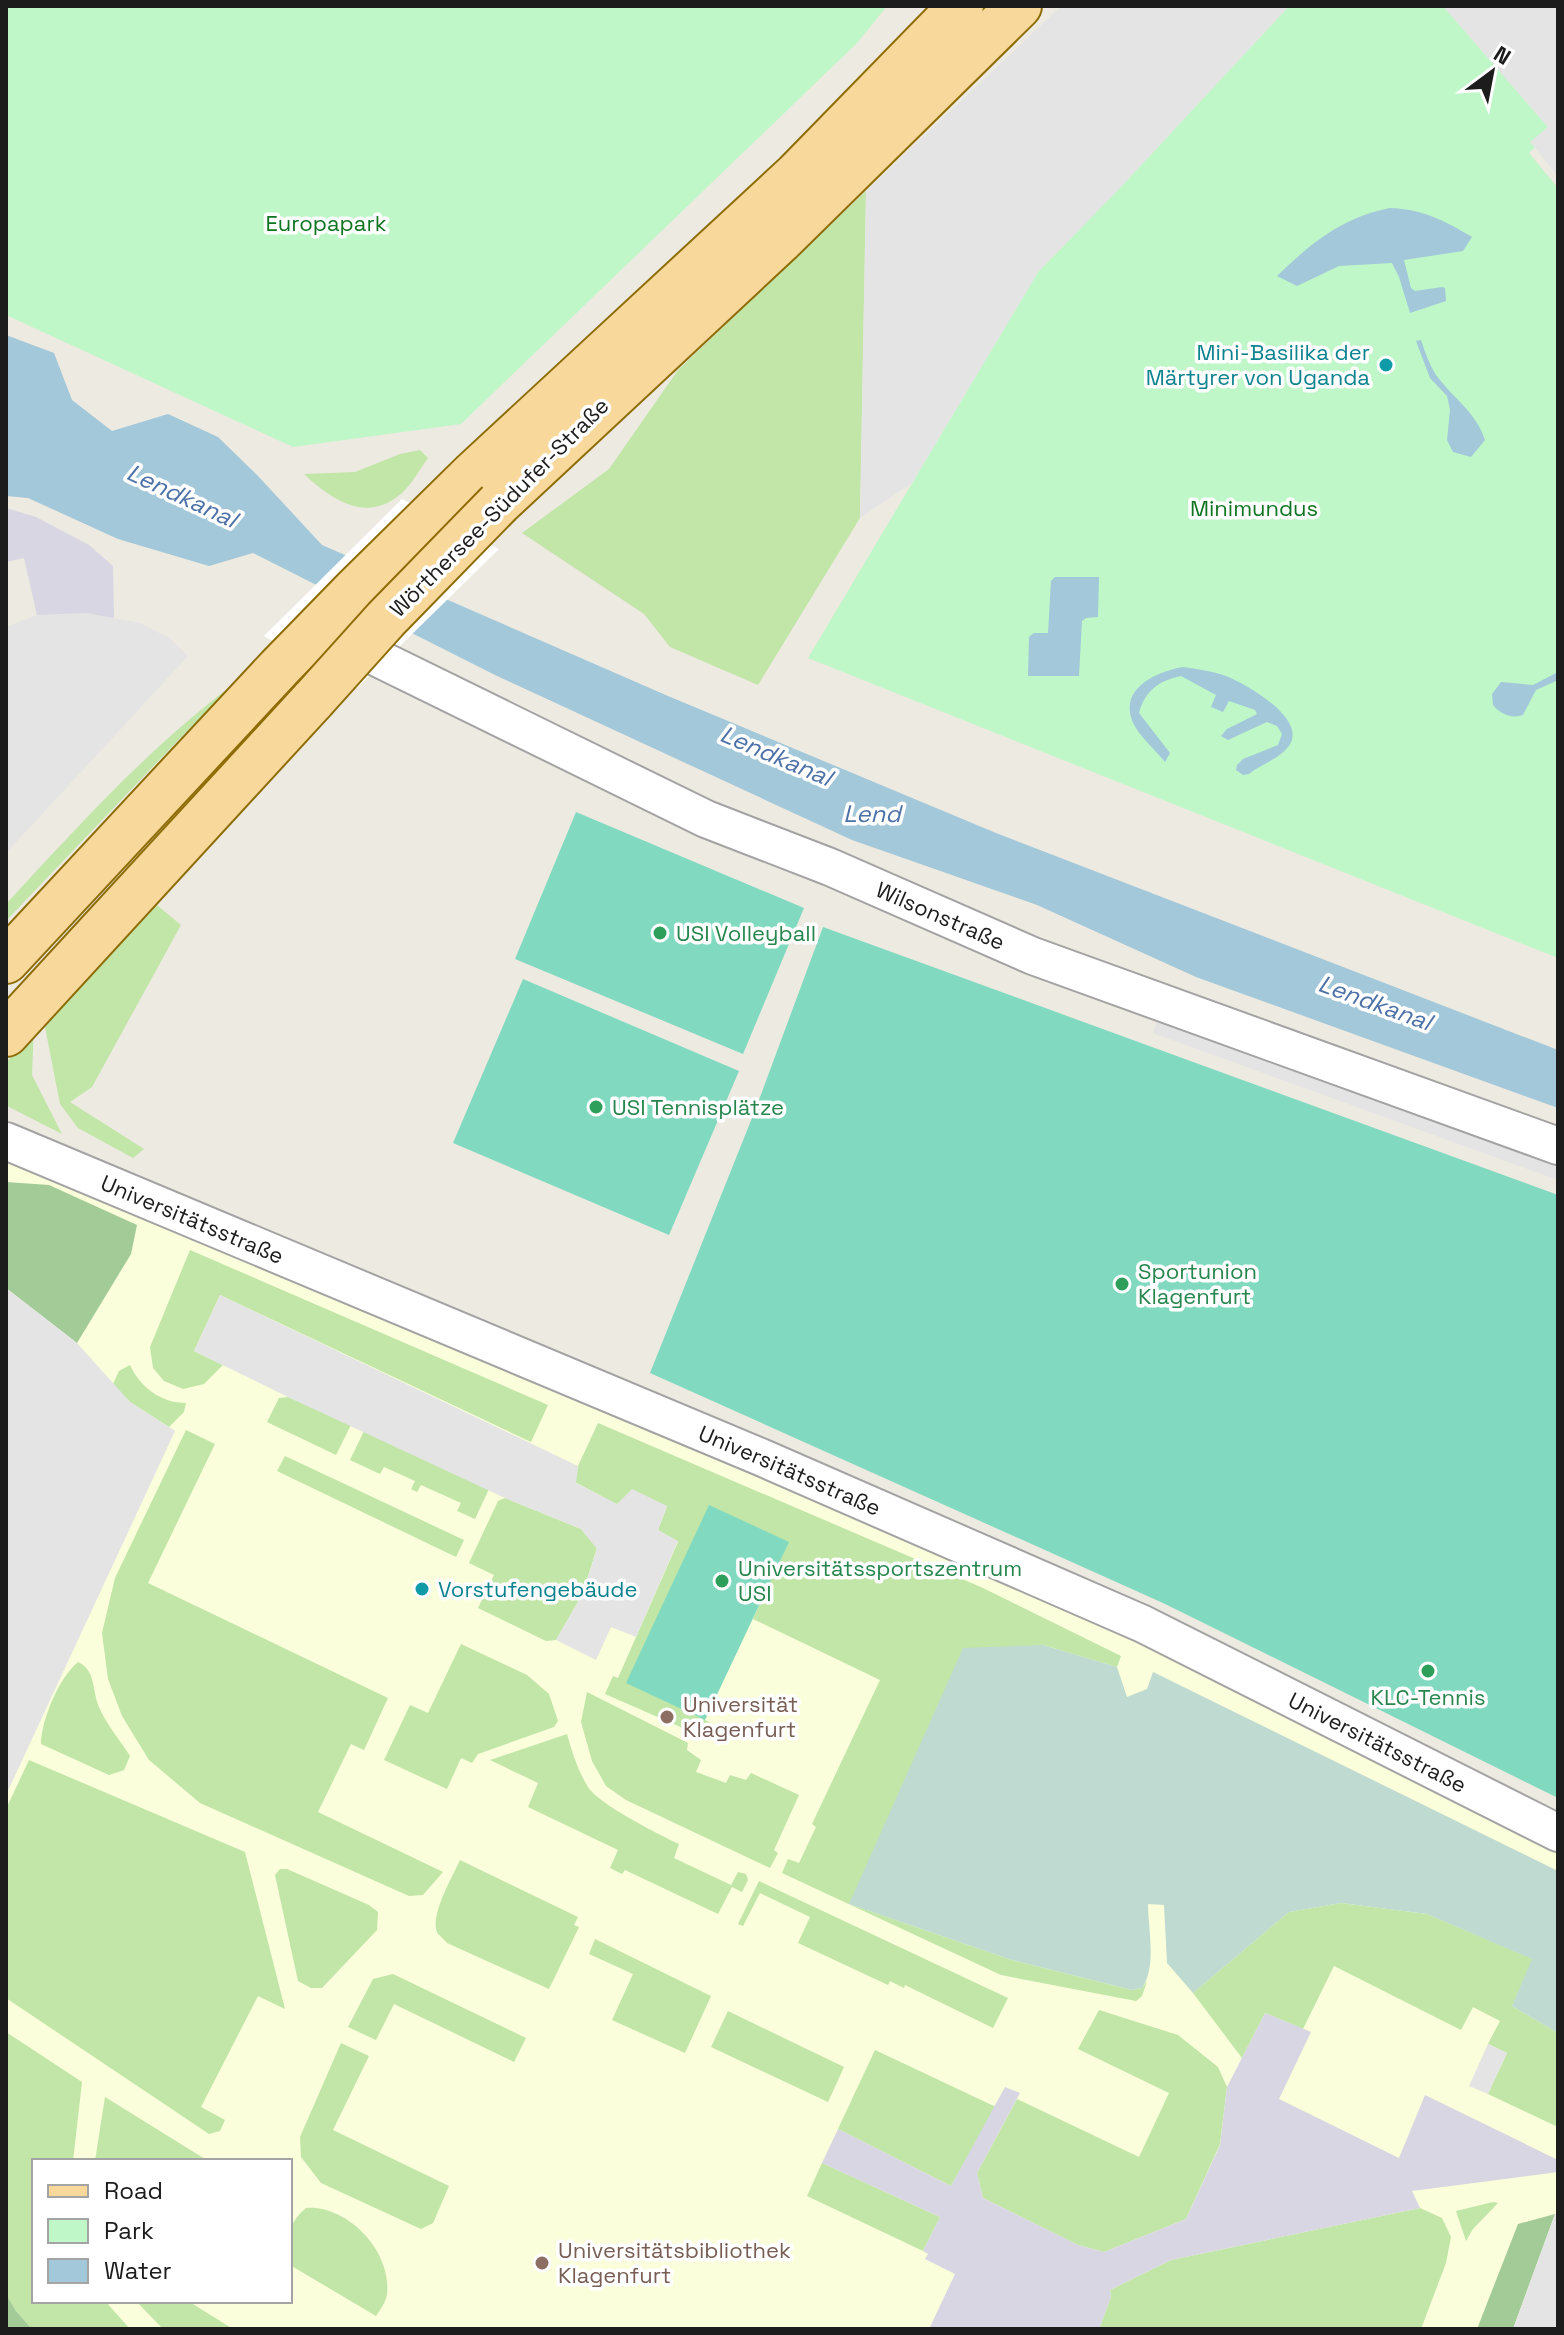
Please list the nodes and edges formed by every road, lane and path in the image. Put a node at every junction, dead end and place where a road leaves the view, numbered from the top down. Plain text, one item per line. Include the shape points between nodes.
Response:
1 (961, 6) edge
2 (1016, 10) edge
3 (486, 489) junction
4 (343, 641) dead end
5 (6, 961) edge
6 (6, 1034) edge
7 (6, 1141) edge
8 (1558, 1146) edge
9 (1558, 1833) edge

1 - 3 main road, Wörthersee-Südufer-Straße
2 - 3 main road, Wörthersee-Südufer-Straße via 780,241
3 - 5 main road, Wörthersee-Südufer-Straße via 279,668
3 - 6 main road, Wörthersee-Südufer-Straße, bridge via 386,619
4 - 8 street, Wilsonstraße via 706,819 1033,956
7 - 9 street, Universitätsstraße via 763,1458 1143,1624

